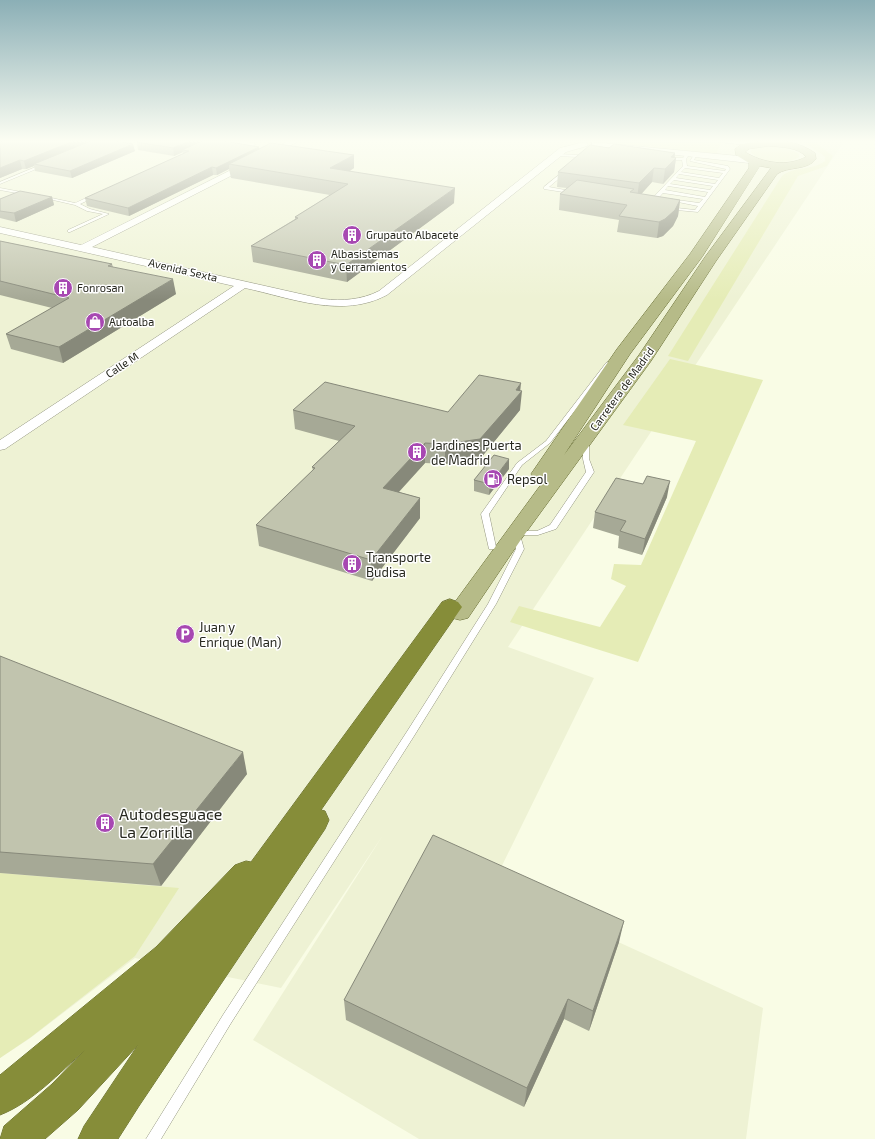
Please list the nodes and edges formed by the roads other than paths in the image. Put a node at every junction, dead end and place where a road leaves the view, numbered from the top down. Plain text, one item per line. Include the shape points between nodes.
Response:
1 (21, 193) edge
2 (99, 193) edge
3 (192, 193) edge
4 (505, 193) edge
5 (574, 193) edge
6 (659, 193) edge
7 (675, 193) edge
8 (709, 193) edge
9 (738, 193) edge
10 (758, 193) edge
11 (579, 194) edge
12 (30, 195) edge
13 (38, 196) edge
14 (655, 198) junction
15 (706, 198) junction
16 (76, 204) junction
17 (641, 204) edge
18 (649, 205) junction
19 (701, 205) junction
20 (656, 206) edge
21 (662, 207) edge
22 (0, 230) edge
23 (70, 231) dead end
24 (83, 248) junction
25 (244, 284) junction
26 (623, 352) junction
27 (586, 438) junction
28 (0, 446) edge
29 (515, 533) junction
30 (492, 547) junction
31 (455, 610) junction
32 (298, 818) junction
33 (126, 1093) junction
34 (0, 1098) edge
35 (17, 1139) edge
36 (83, 1139) edge
37 (97, 1139) edge
38 (153, 1139) edge

1 - 12 lane
2 - 16 lane
3 - 24 street
4 - 25 street, Avenida Sexta via 383,293 367,301 333,304
5 - 11 lane
6 - 14 lane
7 - 15 lane
8 - 15 lane
9 - 26 main road, Carretera de Madrid via 695,257
10 - 27 main road, Carretera de Madrid via 645,358
13 - 16 lane
14 - 18 lane
14 - 19 lane
15 - 19 lane
16 - 23 lane via 107,214
17 - 18 lane
18 - 20 lane
19 - 21 lane via 694,212
22 - 24 street, Avenida Sexta
24 - 25 street, Avenida Sexta
25 - 28 street, Calle M
26 - 30 main road, Carretera de Madrid
26 - 30 lane via 605,367 548,442 519,464 485,514
27 - 29 main road, Carretera de Madrid
27 - 29 lane via 586,459 590,472 553,528 538,533
29 - 31 main road, Carretera de Madrid
29 - 38 lane via 520,549 492,604
30 - 31 main road, Carretera de Madrid
31 - 32 highway
31 - 33 highway
32 - 34 highway via 167,958
32 - 35 highway via 225,924 65,1098
33 - 36 highway
33 - 37 highway

